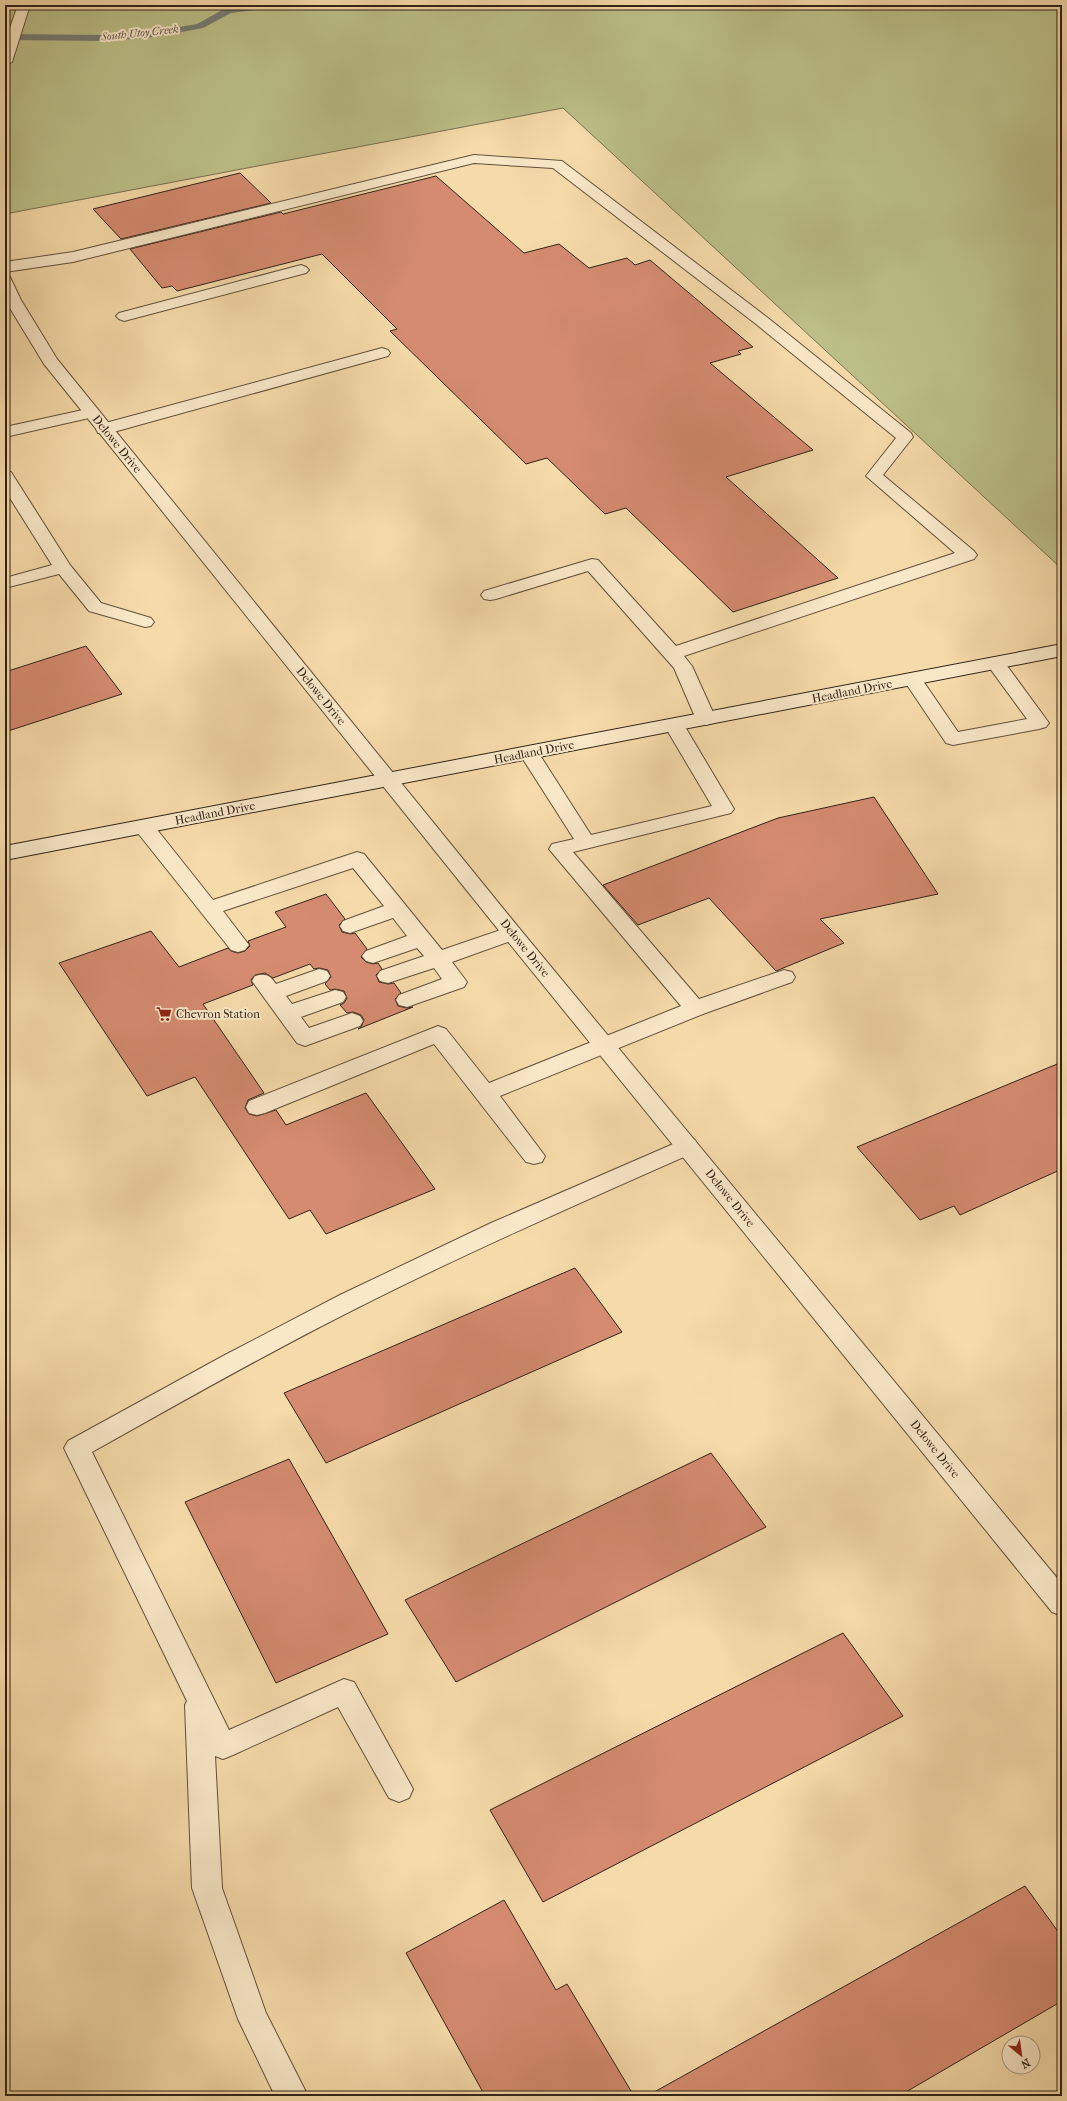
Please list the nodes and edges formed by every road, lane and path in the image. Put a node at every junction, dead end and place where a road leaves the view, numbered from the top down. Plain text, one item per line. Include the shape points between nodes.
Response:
1 (24, 5) edge
2 (5, 62) edge
3 (5, 267) edge
4 (301, 270) dead end
5 (5, 280) edge
6 (124, 316) dead end
7 (382, 353) dead end
8 (92, 414) junction
9 (104, 428) junction
10 (5, 432) edge
11 (5, 476) edge
12 (63, 568) junction
13 (5, 583) edge
14 (490, 595) dead end
15 (145, 622) dead end
16 (1062, 650) edge
17 (671, 654) junction
18 (995, 663) junction
19 (912, 680) junction
20 (706, 719) junction
21 (674, 726) junction
22 (529, 753) junction
23 (389, 780) junction
24 (144, 827) junction
25 (586, 842) junction
26 (5, 853) edge
27 (208, 909) junction
28 (397, 909) junction
29 (350, 926) dead end
30 (512, 933) junction
31 (421, 939) junction
32 (238, 945) dead end
33 (373, 956) dead end
34 (438, 959) junction
35 (319, 976) dead end
36 (388, 976) dead end
37 (784, 977) dead end
38 (334, 997) dead end
39 (407, 1000) dead end
40 (695, 1009) junction
41 (287, 1014) junction
42 (352, 1021) dead end
43 (604, 1045) junction
44 (485, 1093) junction
45 (257, 1107) dead end
46 (687, 1146) junction
47 (534, 1156) dead end
48 (1062, 1604) edge
49 (199, 1699) junction
50 (399, 1789) dead end
51 (292, 2096) edge

1 - 2 street
3 - 17 street via 73,257 474,159 557,164 762,321 905,436 874,476 968,555
4 - 6 street
5 - 8 street, Delowe Drive via 12,300 50,361
7 - 9 street
8 - 9 street, Delowe Drive
8 - 10 street
9 - 23 street, Delowe Drive
11 - 12 street
12 - 13 street
12 - 15 street via 95,607
14 - 17 street via 592,564
16 - 18 street, Headland Drive
17 - 20 street via 683,666
18 - 19 street, Headland Drive
18 - 19 street via 1039,723 953,739
19 - 20 street, Headland Drive
20 - 21 street, Headland Drive
21 - 22 street, Headland Drive
21 - 25 street via 724,809
22 - 23 street, Headland Drive
22 - 25 street
23 - 24 street, Headland Drive
23 - 30 street, Delowe Drive
24 - 26 street, Headland Drive
24 - 27 street
25 - 40 street via 559,849
27 - 28 street via 357,859
27 - 32 street
28 - 29 street
28 - 31 street
30 - 34 street
30 - 43 street, Delowe Drive
31 - 33 street
31 - 34 street
34 - 36 street
34 - 39 street via 456,982
35 - 41 street via 268,987
37 - 40 street
38 - 41 street
40 - 43 street
41 - 42 street via 306,1038
43 - 44 street
43 - 46 street, Delowe Drive
44 - 45 street via 438,1034
44 - 47 street
46 - 48 street, Delowe Drive
46 - 49 street via 388,1282 269,1342 77,1448
49 - 50 street via 223,1746 344,1691
49 - 51 street via 207,1888 253,2019

